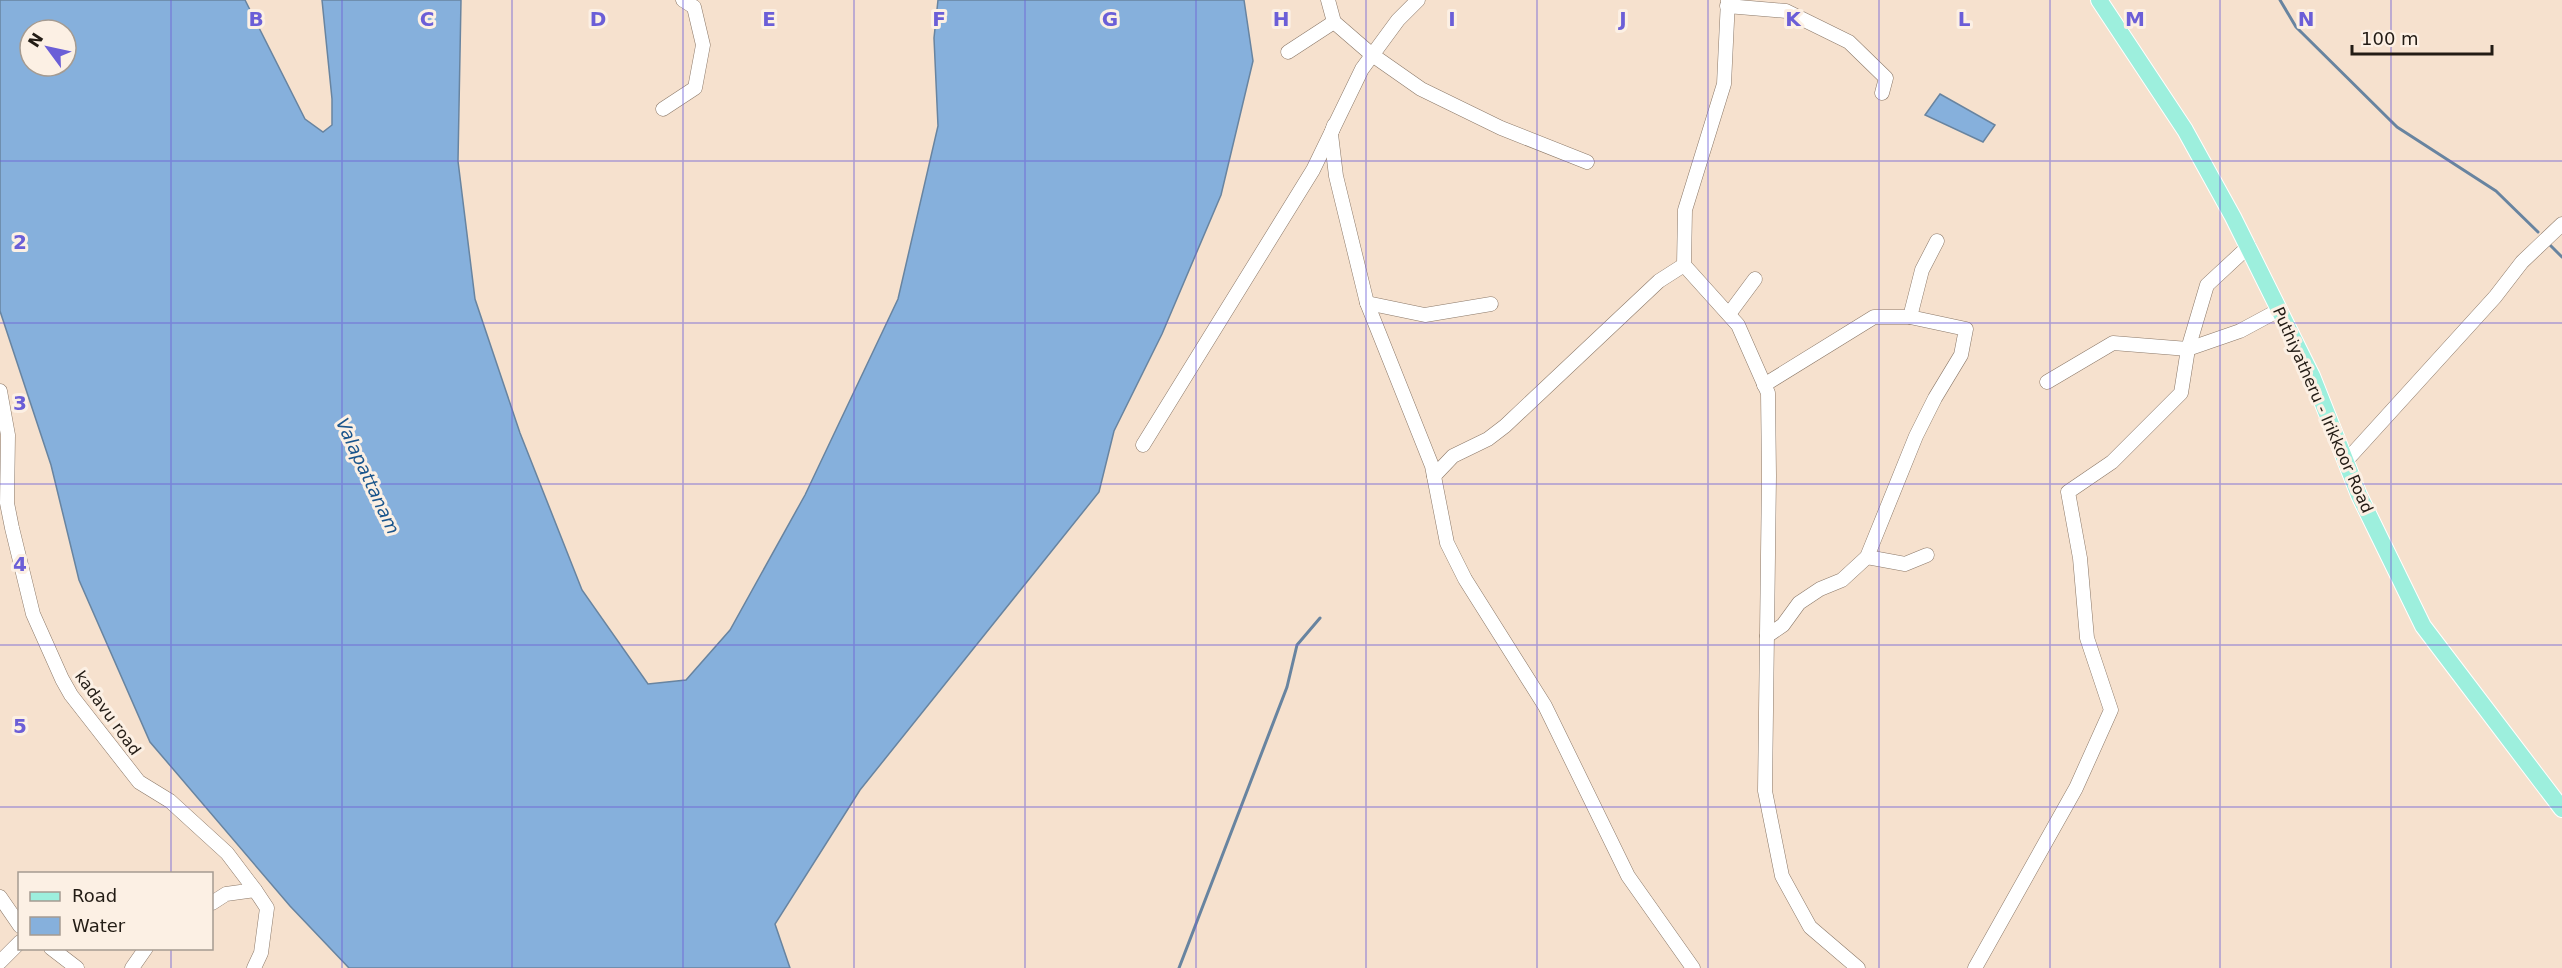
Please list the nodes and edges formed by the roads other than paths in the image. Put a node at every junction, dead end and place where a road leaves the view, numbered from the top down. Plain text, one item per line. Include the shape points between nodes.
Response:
1 (1328, 0) edge
2 (1418, 0) edge
3 (2099, 0) edge
4 (692, 2) edge
5 (1727, 3) edge
6 (1334, 22) junction
7 (1288, 52) dead end
8 (1371, 54) junction
9 (1882, 93) dead end
10 (663, 109) dead end
11 (1334, 125) junction
12 (1587, 162) dead end
13 (2562, 224) edge
14 (1937, 242) dead end
15 (2249, 246) junction
16 (1684, 266) junction
17 (1755, 279) dead end
18 (1367, 303) junction
19 (1491, 304) dead end
20 (2279, 310) junction
21 (1729, 314) junction
22 (1910, 317) junction
23 (2188, 349) junction
24 (2047, 382) dead end
25 (1764, 385) junction
26 (0, 391) edge
27 (1143, 445) dead end
28 (2346, 461) junction
29 (1434, 476) junction
30 (1927, 555) dead end
31 (1867, 557) junction
32 (1767, 636) junction
33 (2562, 809) edge
34 (255, 890) junction
35 (0, 897) edge
36 (213, 902) edge
37 (18, 923) edge
38 (18, 944) edge
39 (54, 950) edge
40 (145, 950) edge
41 (0, 962) edge
42 (77, 968) edge
43 (132, 968) edge
44 (254, 968) edge
45 (1693, 968) edge
46 (1858, 968) edge
47 (1974, 968) edge

1 - 6 street
2 - 8 street
3 - 15 main road, Puthiyatheru - Irikkoor Road via 2185,130
4 - 10 street via 703,45 695,88
5 - 9 street via 1786,11 1849,42 1886,78
5 - 16 street via 1724,84 1685,210
6 - 7 street
6 - 8 street
8 - 11 street
8 - 12 street via 1421,89 1501,128
11 - 18 street via 1331,134 1336,176
11 - 27 street via 1313,170
13 - 28 street via 2522,262
14 - 22 street via 1922,270
15 - 20 main road, Puthiyatheru - Irikkoor Road
15 - 23 street via 2207,285
16 - 21 street
16 - 29 street via 1659,281 1505,426 1453,456
17 - 21 street
18 - 19 street via 1425,315
18 - 29 street
20 - 23 street via 2240,331
20 - 28 main road, Puthiyatheru - Irikkoor Road via 2312,376
21 - 25 street via 1738,325
22 - 25 street via 1874,317
22 - 31 street via 1966,329 1963,347 1916,436
23 - 24 street via 2113,343
23 - 47 street via 2181,393 2112,462 2068,492 2080,558 2086,638 2111,710 2076,788
25 - 32 street via 1768,393 1769,476
26 - 34 street, kadavu road via 8,435 7,504 12,528 33,614 62,679 139,782 170,801 227,853
28 - 33 main road, Puthiyatheru - Irikkoor Road via 2358,495 2423,626
29 - 45 street via 1447,543 1465,579 1545,706 1628,876
30 - 31 street via 1905,564
31 - 32 street via 1842,580 1799,603 1783,625
32 - 46 street via 1765,791 1782,876 1810,927
34 - 36 street via 226,894
34 - 44 street, kadavu road via 267,908 261,953
35 - 37 street
38 - 41 street
39 - 42 street
40 - 43 street

